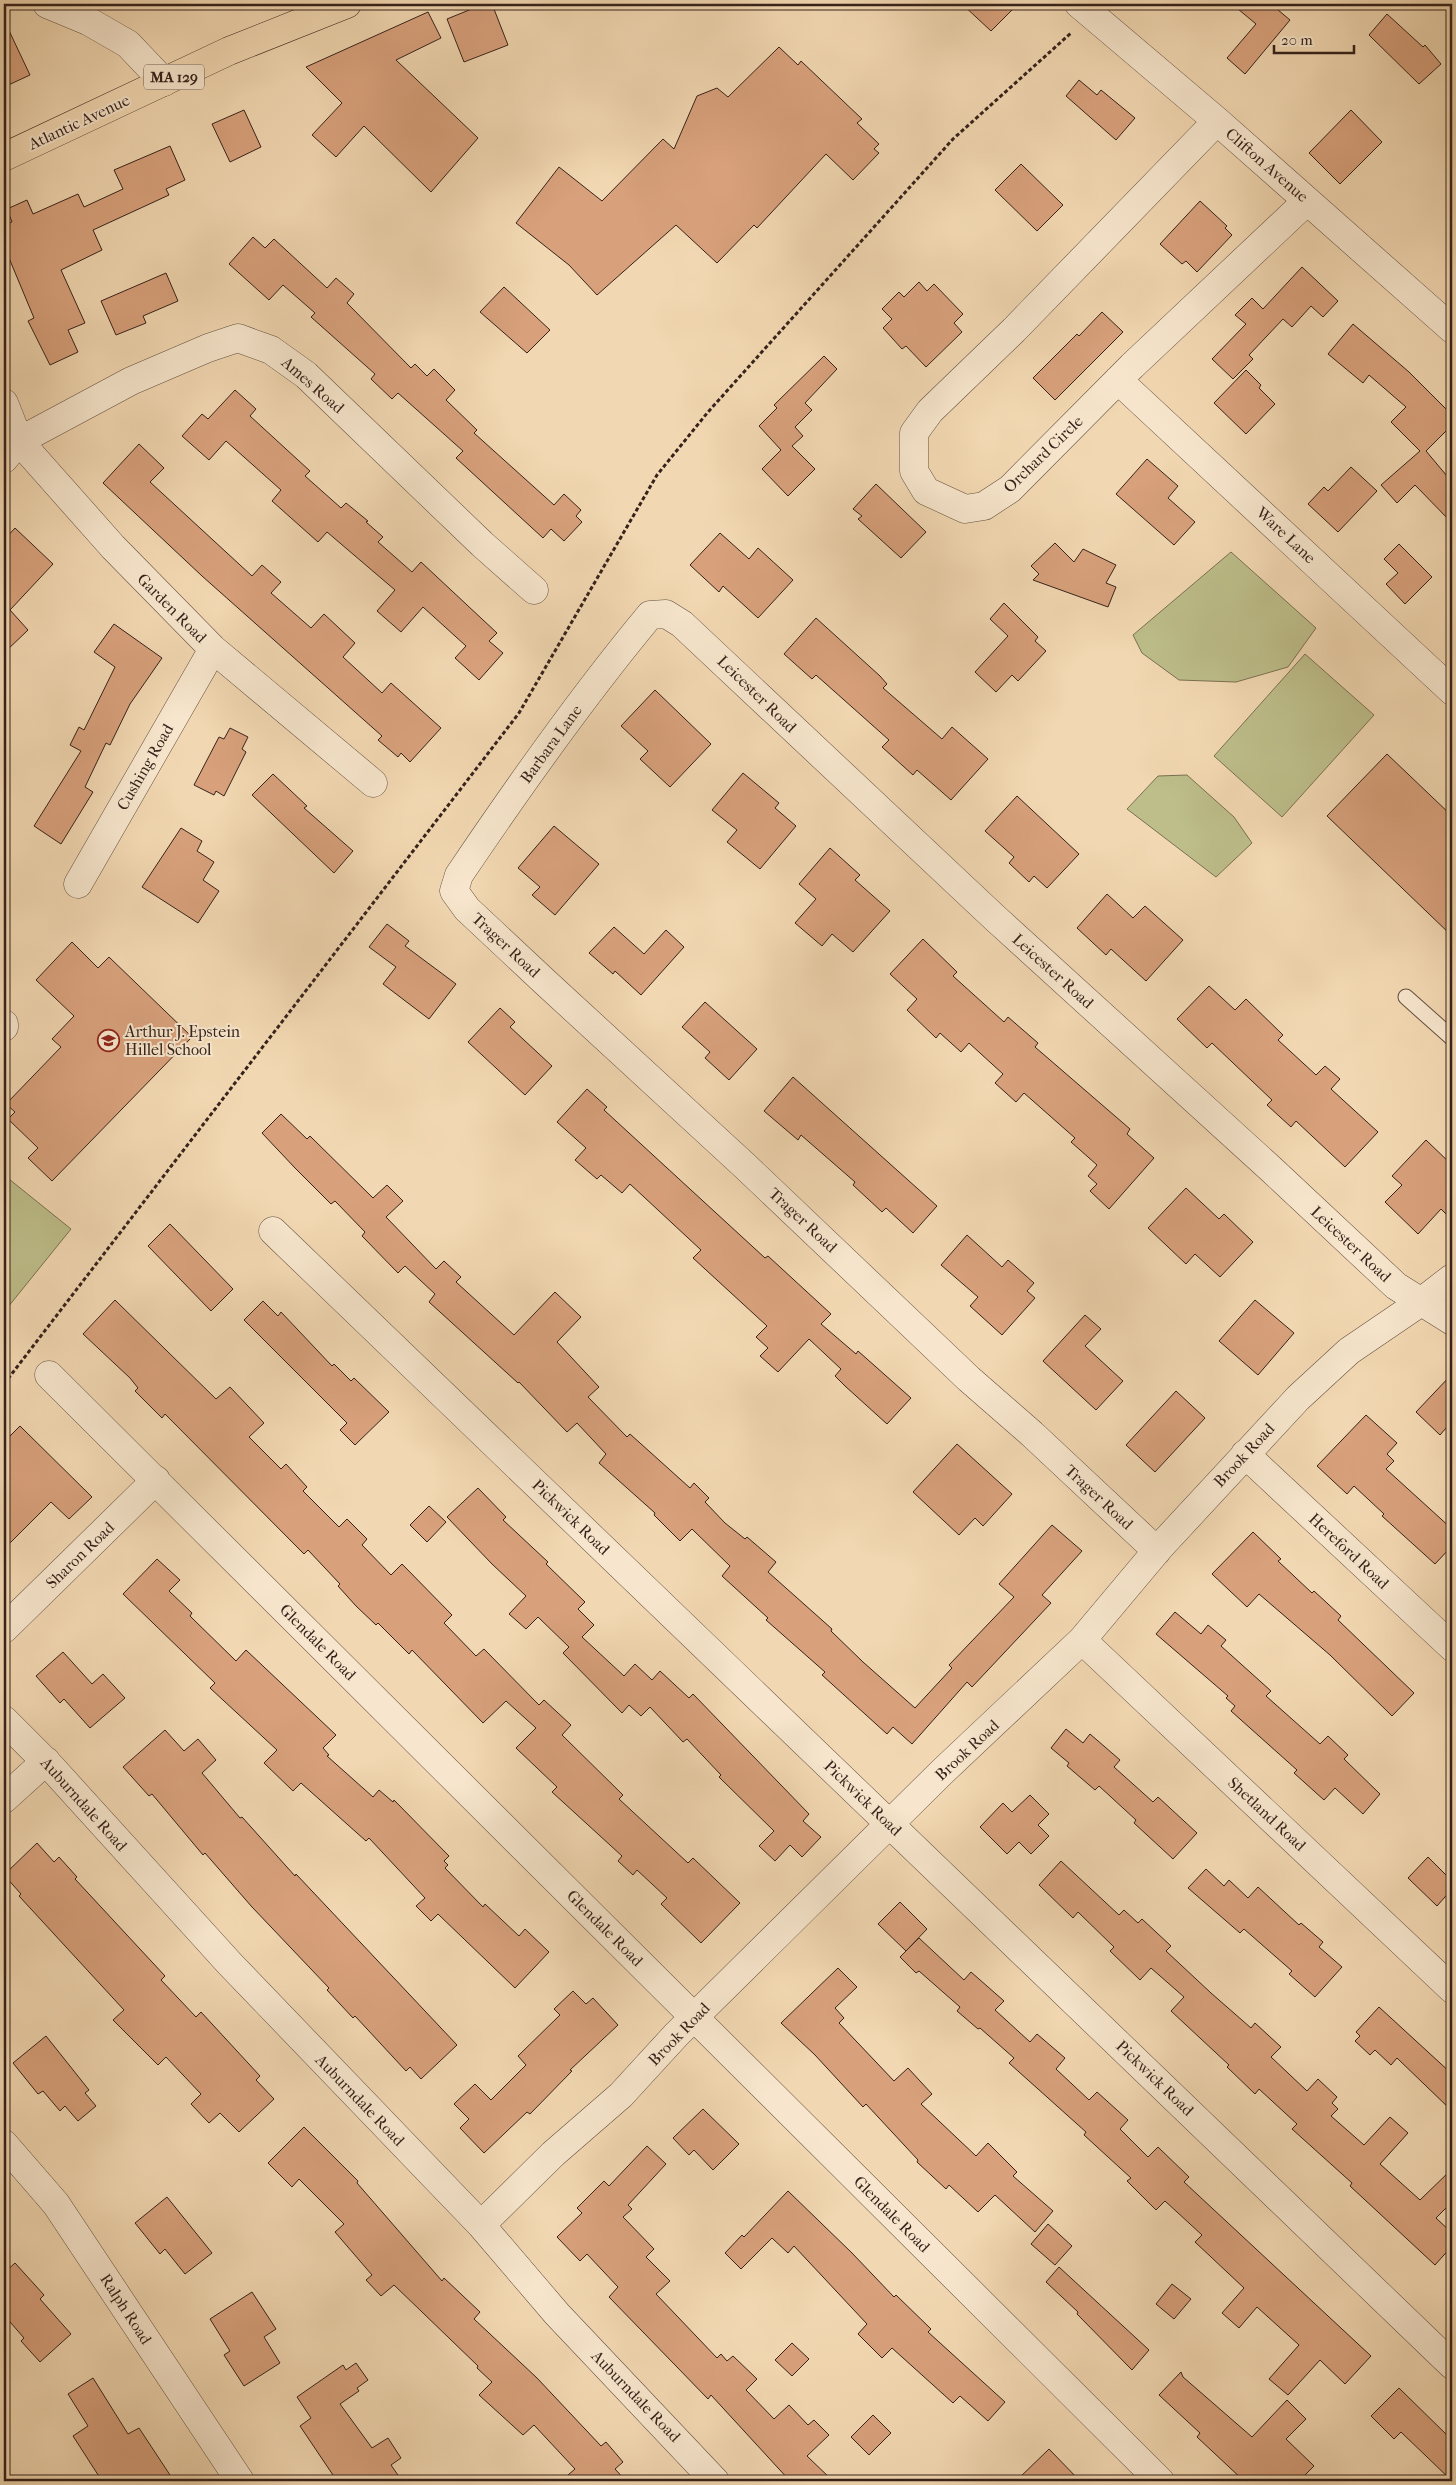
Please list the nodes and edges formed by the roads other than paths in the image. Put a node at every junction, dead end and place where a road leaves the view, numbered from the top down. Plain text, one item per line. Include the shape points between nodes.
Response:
1 (47, 4) edge
2 (347, 4) edge
3 (1085, 9) edge
4 (164, 82) junction
5 (1217, 121) junction
6 (4, 157) edge
7 (1308, 201) junction
8 (1452, 329) edge
9 (1118, 380) junction
10 (4, 403) edge
11 (11, 450) edge
12 (534, 590) dead end
13 (660, 614) joint
14 (213, 649) junction
15 (1452, 691) edge
16 (374, 783) dead end
17 (78, 884) dead end
18 (455, 887) joint
19 (1406, 997) dead end
20 (1452, 1038) edge
21 (273, 1230) dead end
22 (1452, 1278) edge
23 (1422, 1302) junction
24 (1452, 1321) edge
25 (49, 1375) dead end
26 (1246, 1454) junction
27 (156, 1480) junction
28 (1157, 1551) junction
29 (4, 1629) edge
30 (1082, 1640) junction
31 (1452, 1647) edge
32 (4, 1720) edge
33 (46, 1761) junction
34 (4, 1799) edge
35 (891, 1824) junction
36 (1452, 1989) edge
37 (694, 2017) junction
38 (4, 2144) edge
39 (481, 2225) junction
40 (1452, 2364) edge
41 (240, 2481) edge
42 (715, 2481) edge
43 (1160, 2481) edge

1 - 4 street via 88,21 128,44
2 - 4 main road, Atlantic Avenue / MA 129 via 229,50
3 - 5 street, Clifton Avenue
4 - 6 main road, Atlantic Avenue / MA 129
5 - 7 street, Clifton Avenue
5 - 9 street, Orchard Circle via 1014,330 930,411 914,433 914,472 926,491 945,501 965,509 984,506 1010,489
7 - 8 street, Clifton Avenue
7 - 9 street, Orchard Circle
9 - 15 street, Ware Lane
10 - 11 street, Garden Road
11 - 12 street, Ames Road via 132,381 238,338 271,350 306,375 474,537
11 - 14 street, Garden Road
13 - 18 street, Barbara Lane via 650,616 578,706 512,797 459,876
13 - 23 street, Leicester Road via 666,614 697,637 995,918 1396,1286
14 - 16 street, Garden Road
14 - 17 street, Cushing Road
18 - 28 street, Trager Road via 454,891 467,909
19 - 20 lane
21 - 35 street, Pickwick Road
22 - 23 street, Brook Road
23 - 24 street, Leicester Road
23 - 26 street, Brook Road via 1349,1351 1298,1398
25 - 27 street, Glendale Road
26 - 28 street, Brook Road
26 - 31 street, Hereford Road
27 - 29 street, Sharon Road
27 - 37 street, Glendale Road
28 - 30 street, Brook Road
30 - 35 street, Brook Road
30 - 36 street, Shetland Road
32 - 33 street, Auburndale Road
33 - 34 street
33 - 39 street, Auburndale Road via 230,1964
35 - 37 street, Brook Road
35 - 40 street, Pickwick Road
37 - 39 street, Brook Road via 621,2095 553,2154
37 - 43 street, Glendale Road
38 - 41 street, Ralph Road via 56,2204
39 - 42 street, Auburndale Road via 557,2314

